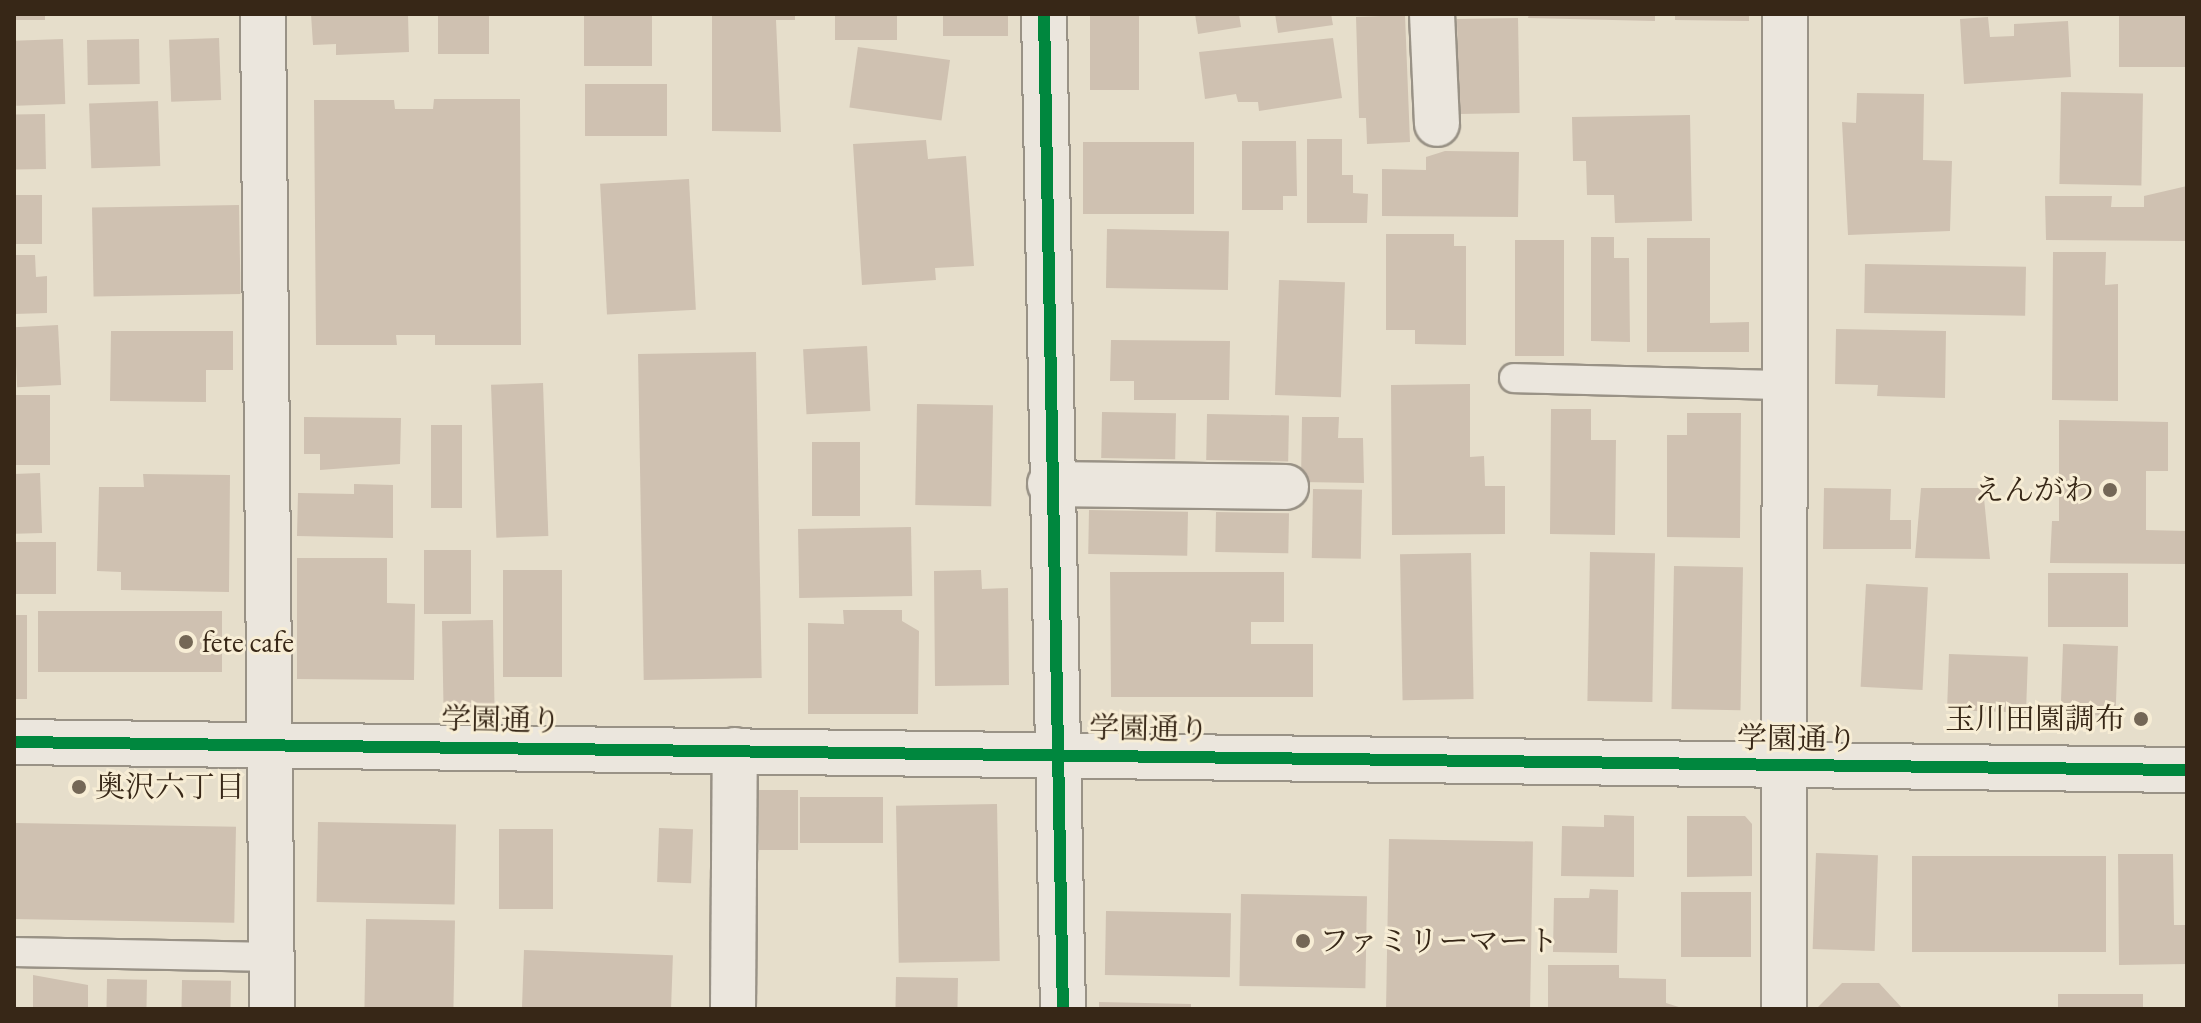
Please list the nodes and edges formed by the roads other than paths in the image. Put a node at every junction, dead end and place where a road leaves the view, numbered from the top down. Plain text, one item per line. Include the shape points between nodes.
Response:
1 (263, 14) edge
2 (1044, 14) edge
3 (1432, 14) edge
4 (1785, 14) edge
5 (1437, 124) dead end
6 (1514, 378) dead end
7 (1783, 385) junction
8 (1050, 484) junction
9 (1286, 487) dead end
10 (271, 741) junction
11 (14, 742) edge
12 (735, 750) junction
13 (1062, 753) junction
14 (1785, 765) junction
15 (2187, 770) edge
16 (14, 952) edge
17 (273, 957) junction
18 (272, 1009) edge
19 (733, 1009) edge
20 (1063, 1009) edge
21 (1784, 1009) edge

1 - 10 street
2 - 8 street
3 - 5 street
4 - 7 street
6 - 7 lane
7 - 14 street
8 - 9 street
8 - 13 street
10 - 11 street, 学園通り
10 - 12 street, 学園通り
10 - 17 street
12 - 13 street, 学園通り
12 - 19 street
13 - 14 street, 学園通り
13 - 20 street
14 - 15 street, 学園通り
14 - 21 street
16 - 17 lane
17 - 18 street

